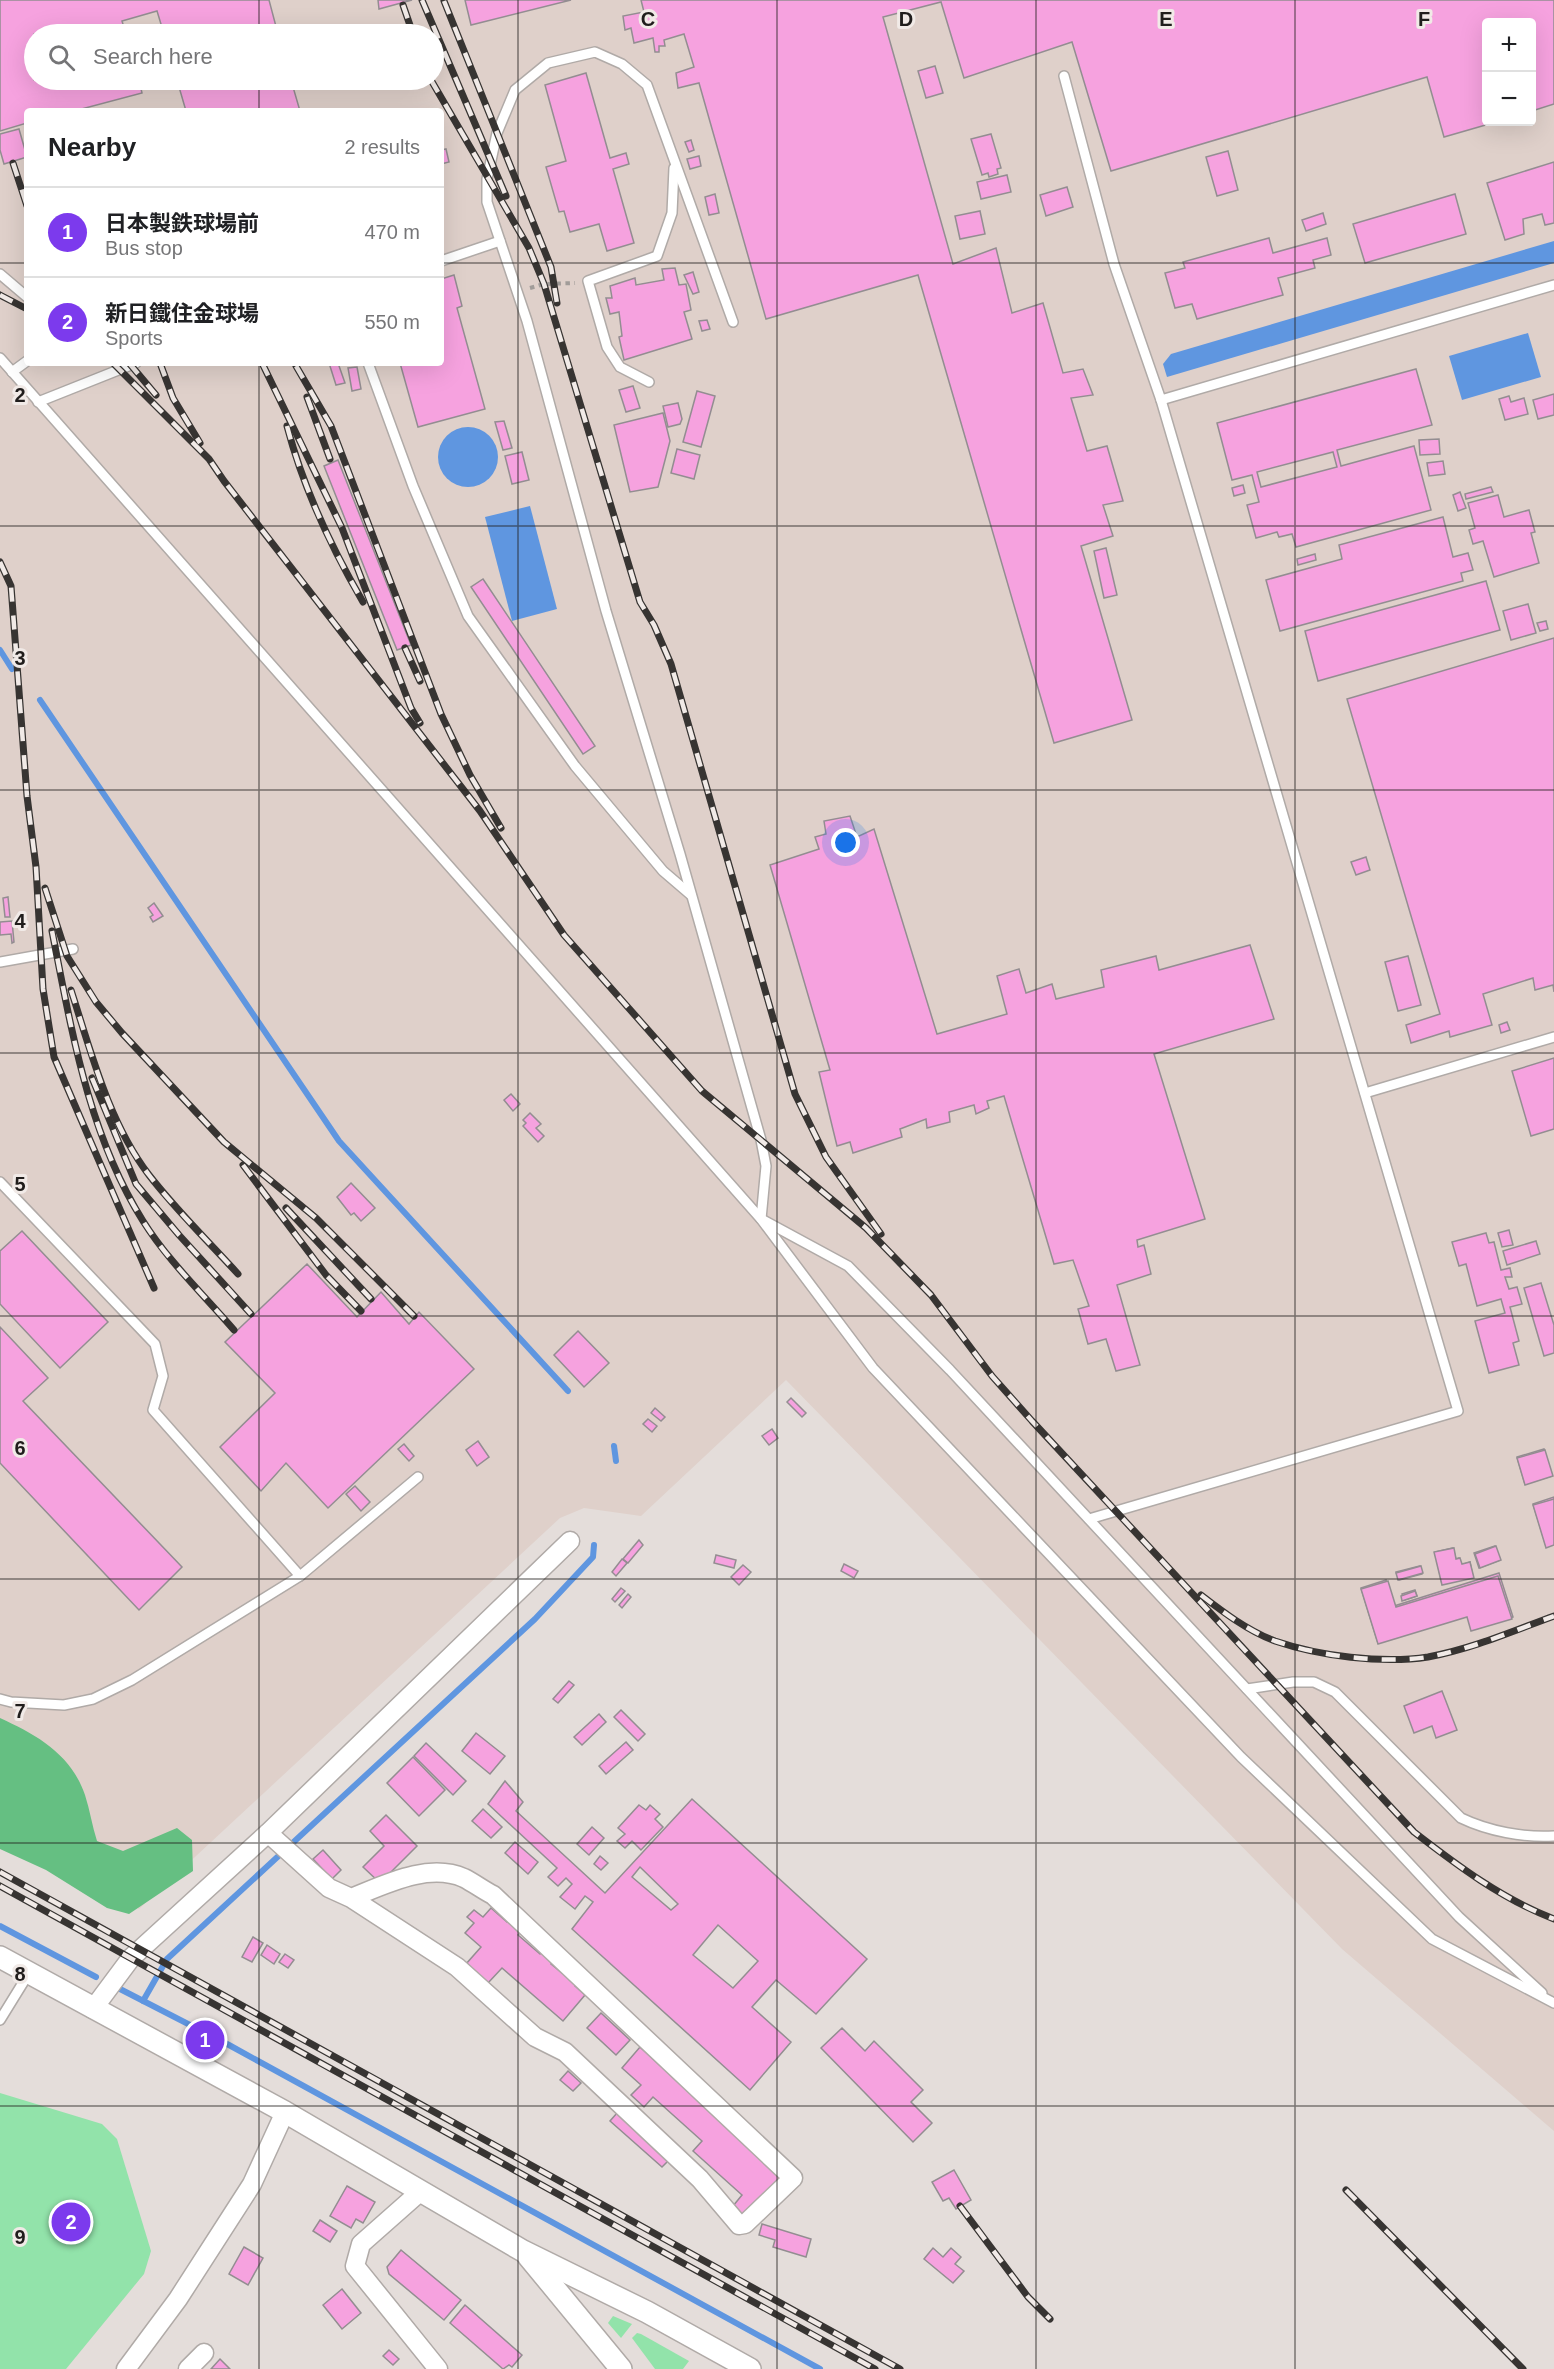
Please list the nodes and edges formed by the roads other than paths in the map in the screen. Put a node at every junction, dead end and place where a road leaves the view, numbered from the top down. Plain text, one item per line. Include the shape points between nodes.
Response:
1 (1064, 76) dead end
2 (675, 166) junction
3 (500, 242) junction
4 (444, 260) edge
5 (0, 274) edge
6 (1554, 285) edge
7 (24, 294) edge
8 (733, 322) dead end
9 (0, 358) edge
10 (24, 363) edge
11 (128, 366) edge
12 (369, 366) edge
13 (12, 372) junction
14 (649, 382) dead end
15 (1161, 400) junction
16 (38, 402) junction
17 (691, 895) junction
18 (73, 949) dead end
19 (0, 962) edge
20 (1554, 1036) edge
21 (1365, 1093) junction
22 (0, 1182) edge
23 (761, 1219) junction
24 (418, 1478) dead end
25 (1089, 1519) junction
26 (570, 1541) dead end
27 (300, 1576) junction
28 (1247, 1689) junction
29 (0, 1699) edge
30 (1554, 1836) edge
31 (279, 1844) junction
32 (351, 1898) junction
33 (0, 1957) edge
34 (29, 1973) junction
35 (1553, 2003) edge
36 (93, 2009) junction
37 (0, 2020) edge
38 (285, 2112) junction
39 (421, 2191) junction
40 (523, 2251) junction
41 (204, 2353) dead end
42 (126, 2369) edge
43 (188, 2369) edge
44 (438, 2369) edge
45 (621, 2369) edge
46 (750, 2369) edge

1 - 15 lane via 1114,264
2 - 3 lane via 646,85 622,64 595,52 548,63 515,90 497,133 487,202
2 - 8 lane
2 - 14 lane via 672,213 657,256 588,281 607,347 620,367
3 - 4 lane
3 - 17 lane via 560,434 606,610
5 - 7 lane
6 - 15 lane
9 - 13 lane
10 - 13 lane
11 - 16 lane
12 - 17 lane via 413,486 468,616 575,766 663,871
13 - 16 lane
15 - 21 lane
16 - 23 lane
17 - 23 lane via 761,1140 766,1166
18 - 19 lane
20 - 21 lane
21 - 25 lane via 1458,1411
22 - 27 lane via 155,1344 163,1376 153,1410
23 - 25 lane via 848,1266
23 - 35 lane via 873,1368 1241,1757 1432,1940
24 - 27 lane
25 - 28 lane
26 - 31 street
27 - 29 lane via 132,1680 93,1699 64,1705
28 - 30 lane via 1314,1682 1335,1692 1461,1818 1481,1827
28 - 35 lane via 1459,1917
31 - 32 street via 329,1888
31 - 36 street via 131,1958
32 - 32 street via 457,1967 535,2037 565,2052 700,2179 739,2225 745,2224 793,2178 493,1895 463,1877 440,1873 413,1875
33 - 34 street
34 - 36 street
34 - 37 lane
36 - 38 street
38 - 39 street
38 - 42 street via 252,2184 178,2299
39 - 40 street
39 - 44 street via 361,2244 356,2266
40 - 45 street
40 - 46 street via 647,2312
41 - 43 street

